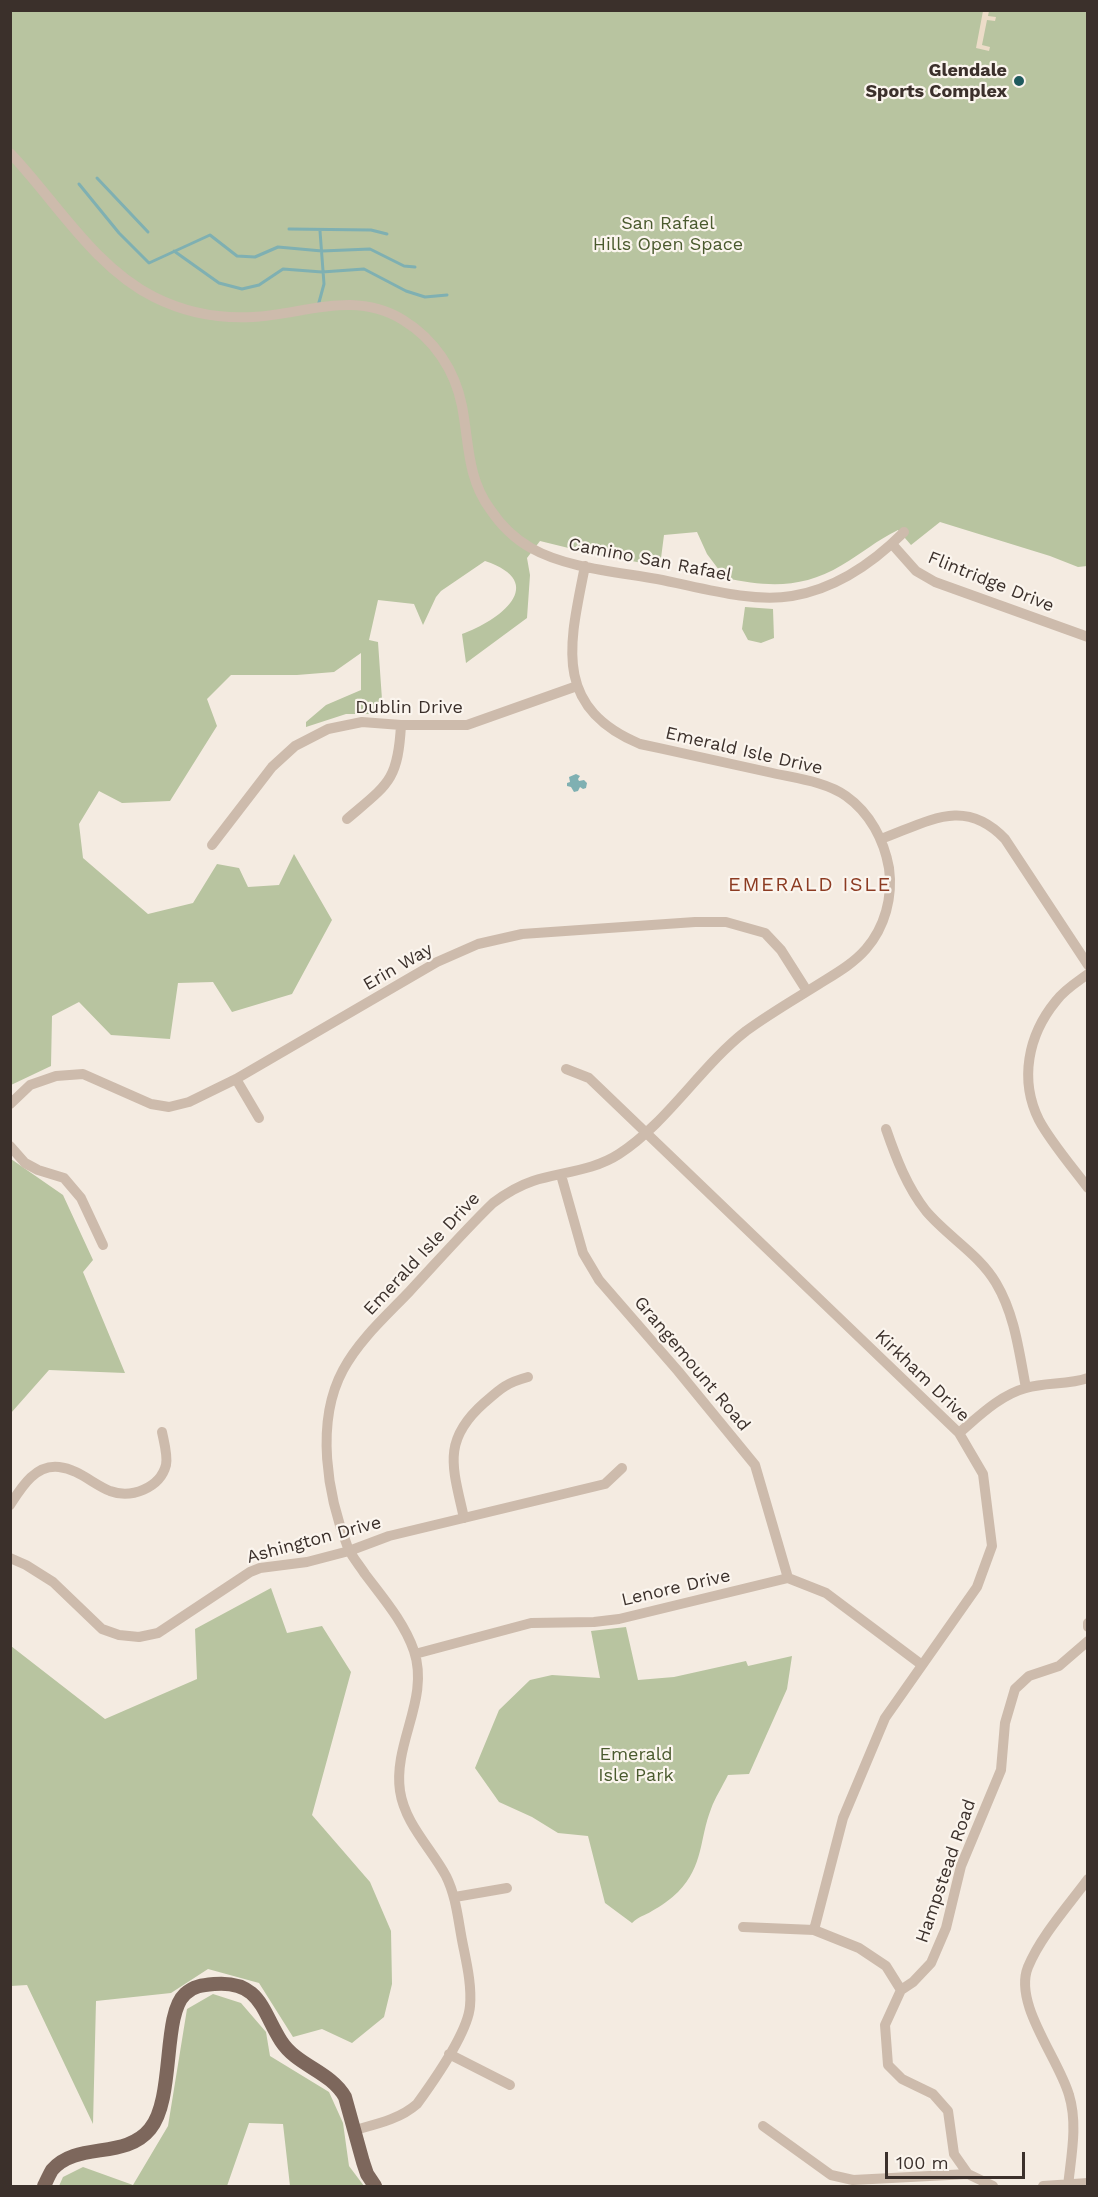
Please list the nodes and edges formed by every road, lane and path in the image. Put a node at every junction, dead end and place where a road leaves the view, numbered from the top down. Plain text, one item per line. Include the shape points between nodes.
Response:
1 (10, 153) edge
2 (904, 532) dead end
3 (892, 544) junction
4 (585, 566) junction
5 (1088, 638) edge
6 (577, 686) junction
7 (401, 725) junction
8 (347, 819) dead end
9 (881, 839) junction
10 (212, 845) dead end
11 (1088, 965) edge
12 (1088, 974) edge
13 (807, 991) junction
14 (567, 1069) dead end
15 (236, 1079) junction
16 (10, 1104) edge
17 (259, 1118) dead end
18 (886, 1129) dead end
19 (646, 1132) junction
20 (10, 1146) edge
21 (561, 1175) junction
22 (1088, 1188) edge
23 (103, 1245) dead end
24 (528, 1377) dead end
25 (1088, 1378) edge
26 (1026, 1388) junction
27 (162, 1432) dead end
28 (959, 1433) junction
29 (622, 1468) dead end
30 (10, 1505) edge
31 (464, 1518) junction
32 (349, 1551) junction
33 (10, 1558) edge
34 (788, 1578) junction
35 (1088, 1641) edge
36 (415, 1654) junction
37 (922, 1665) junction
38 (1088, 1879) edge
39 (507, 1888) dead end
40 (455, 1897) junction
41 (743, 1927) dead end
42 (814, 1930) junction
43 (901, 1990) junction
44 (449, 2054) junction
45 (510, 2085) dead end
46 (763, 2126) dead end
47 (355, 2130) junction
48 (968, 2174) junction
49 (1088, 2183) edge
50 (1068, 2186) edge
51 (44, 2187) edge
52 (375, 2187) edge
53 (993, 2187) edge
54 (1043, 2187) edge

1 - 4 street, Camino San Rafael via 101,257 136,287 163,301 203,313 243,317 348,304 380,310 404,320 437,349 450,369 462,406 473,476 489,508 507,530 533,549
2 - 3 street, Camino San Rafael
3 - 4 street, Camino San Rafael via 839,581 808,593 775,598
3 - 5 street, Flintridge Drive via 916,571 935,582
4 - 6 street, Emerald Isle Drive via 572,634 571,655
6 - 7 street, Dublin Drive via 477,723
6 - 9 street, Emerald Isle Drive via 596,717 622,737 828,788 845,795 860,808
7 - 8 street via 395,770 386,785
7 - 10 street, Dublin Drive via 362,722 328,729 295,746 272,767
9 - 11 street via 947,815 973,817 988,824 1005,839
9 - 13 street, Emerald Isle Drive via 890,890 883,921 866,949 842,970
12 - 22 street via 1057,999 1037,1029 1027,1066 1029,1093 1040,1121
13 - 15 street, Erin Way via 782,950 765,933 726,922 522,934 478,944 437,962
13 - 19 street, Emerald Isle Drive via 746,1031
14 - 19 street, Kirkham Drive via 589,1078
15 - 16 street, Erin Way via 189,1102 169,1107 152,1104 83,1074 56,1076 30,1085
15 - 17 street
18 - 26 street via 911,1189 927,1211 983,1264 1004,1297 1015,1326
19 - 21 street, Emerald Isle Drive via 609,1161
19 - 28 street, Kirkham Drive
20 - 23 street via 25,1163 64,1178 81,1198
21 - 32 street, Emerald Isle Drive via 518,1187 493,1203 371,1333 344,1369 335,1387 326,1432 339,1520
21 - 34 street, Grangemount Road via 583,1253 599,1280 755,1465
24 - 31 street via 507,1383 470,1416 459,1434 453,1452 453,1471
25 - 26 street
26 - 28 street via 997,1401
27 - 30 street via 167,1463 161,1478 144,1491 111,1491 58,1466 28,1479
28 - 37 street, Kirkham Drive via 983,1474 992,1546 977,1587
29 - 31 street, Ashington Drive via 605,1484
31 - 32 street, Ashington Drive via 389,1536
32 - 33 street, Ashington Drive via 308,1563 250,1572 158,1634 140,1637 102,1629 53,1582
32 - 36 street, Emerald Isle Drive via 398,1619
34 - 36 street, Lenore Drive via 619,1619 531,1623
34 - 37 street via 826,1593
35 - 43 street, Hampstead Road via 1059,1665 1029,1676 1015,1689 1005,1723 1001,1770 961,1866 946,1928 931,1963
36 - 40 street, Emerald Isle Drive via 416,1701 401,1750 400,1791 410,1820
37 - 42 street, Kirkham Drive via 885,1718 843,1818
38 - 50 street via 1027,1968 1026,1991 1035,2025 1070,2096 1073,2131
39 - 40 street
40 - 44 street, Emerald Isle Drive via 471,2007
41 - 42 street
42 - 43 street via 859,1948 886,1966
43 - 48 street, Hampstead Road via 885,2025 888,2065 902,2079 933,2094 948,2111 954,2154
44 - 45 street
44 - 47 street, Emerald Isle Drive via 423,2096 408,2112
46 - 48 street via 831,2175 853,2181
47 - 51 main road via 339,2087 290,2052 258,1998 239,1987 202,1985 185,1994 176,2009 165,2083 152,2127 139,2140 115,2150 79,2155 63,2162 52,2170
47 - 52 main road via 367,2174
48 - 53 street
49 - 50 street
50 - 54 street

